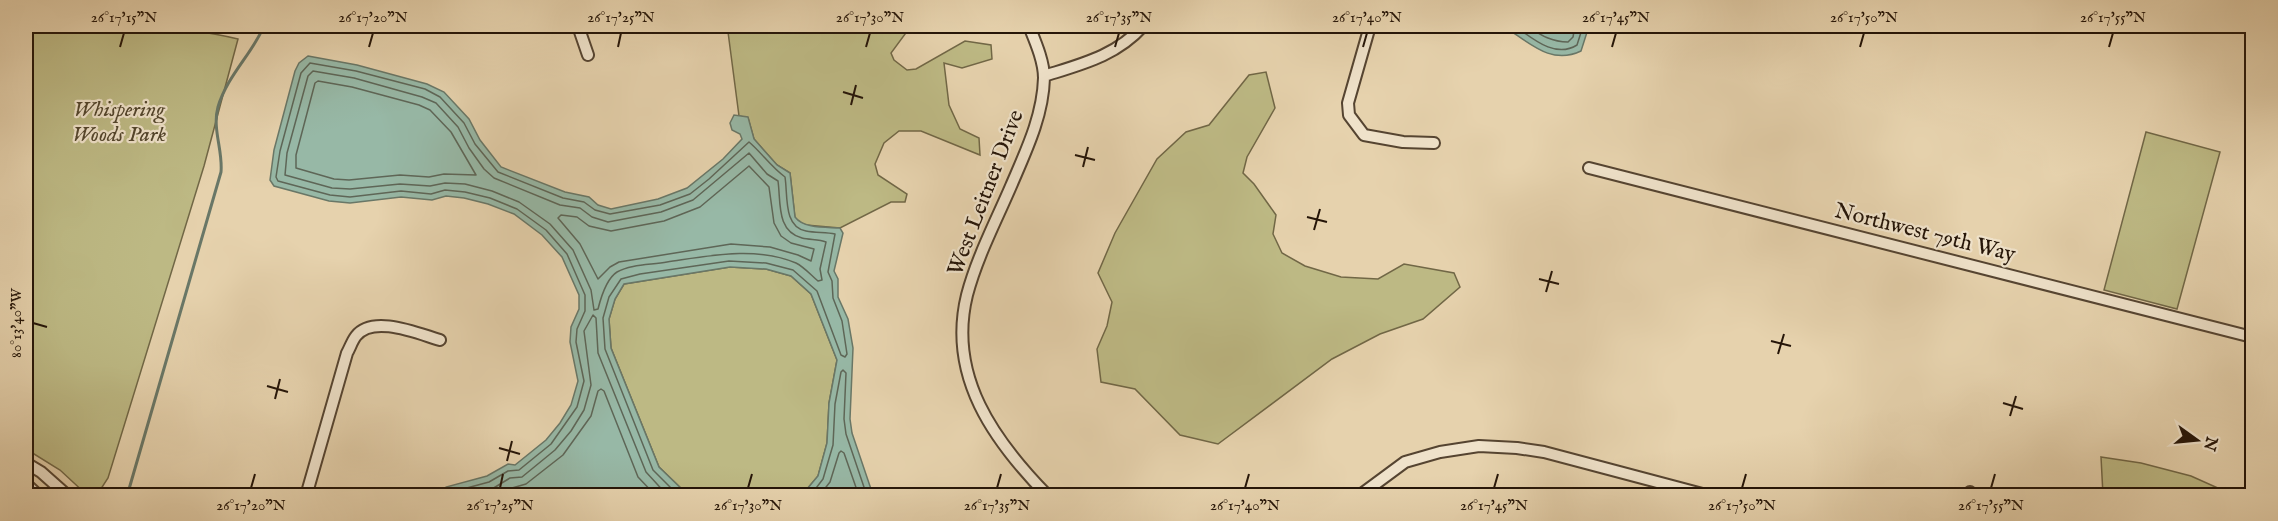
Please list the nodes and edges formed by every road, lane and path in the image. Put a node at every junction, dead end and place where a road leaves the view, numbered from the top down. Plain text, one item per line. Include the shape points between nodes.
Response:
1 (578, 26) edge
2 (1029, 26) edge
3 (1143, 26) edge
4 (1370, 26) edge
5 (588, 55) dead end
6 (1044, 76) junction
7 (1434, 143) dead end
8 (1589, 168) dead end
9 (2253, 337) edge
10 (440, 340) dead end
11 (26, 463) edge
12 (26, 484) edge
13 (39, 495) edge
14 (68, 495) edge
15 (306, 495) edge
16 (1048, 495) edge
17 (1359, 495) edge
18 (1710, 495) edge

1 - 5 street
2 - 6 street, West Leitner Drive
3 - 6 street via 1124,45 1094,60
4 - 7 street via 1348,103 1349,115 1364,135
6 - 16 street, West Leitner Drive via 1040,113 977,263 963,328 969,376 988,423 1024,472
8 - 9 street, Northwest 79th Way
10 - 15 street via 390,326 374,327 356,335 347,353
11 - 14 street
12 - 13 street
17 - 18 street via 1405,462 1479,446 1544,452

